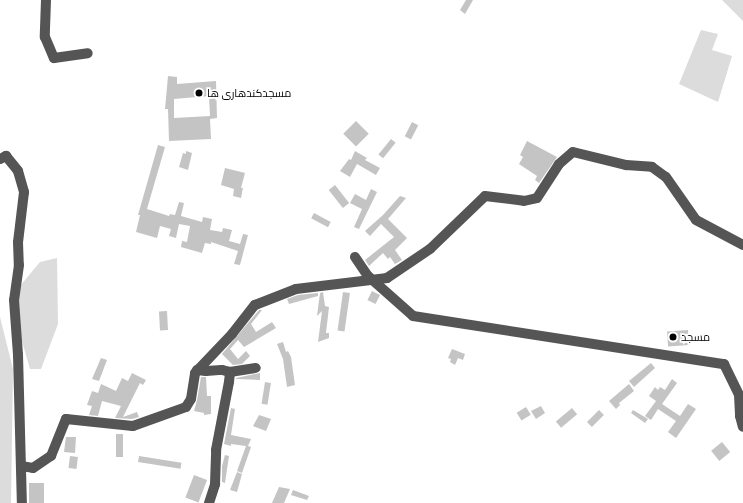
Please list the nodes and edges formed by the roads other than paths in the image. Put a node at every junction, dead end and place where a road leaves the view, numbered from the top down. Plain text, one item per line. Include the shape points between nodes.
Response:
1 (46, 0) edge
2 (88, 52) dead end
3 (0, 159) edge
4 (743, 245) edge
5 (356, 257) dead end
6 (375, 281) junction
7 (256, 368) dead end
8 (197, 370) junction
9 (230, 372) junction
10 (743, 427) edge
11 (21, 466) junction
12 (22, 503) edge
13 (209, 503) edge

1 - 2 street via 45,36 54,58
3 - 11 street via 6,156 18,171 24,192 18,242 20,265 14,300
4 - 6 street via 696,220 666,177 652,167 626,165 573,152 560,164 536,198 524,201 485,196 430,249 398,272
5 - 6 street via 368,276
6 - 8 street via 296,289 255,304 232,334
6 - 10 street via 412,316 724,364 739,395
7 - 9 street
8 - 9 street
8 - 11 street via 193,377 191,399 186,407 133,426 66,419 51,456 33,468
9 - 13 street via 216,450 215,484
11 - 12 street

